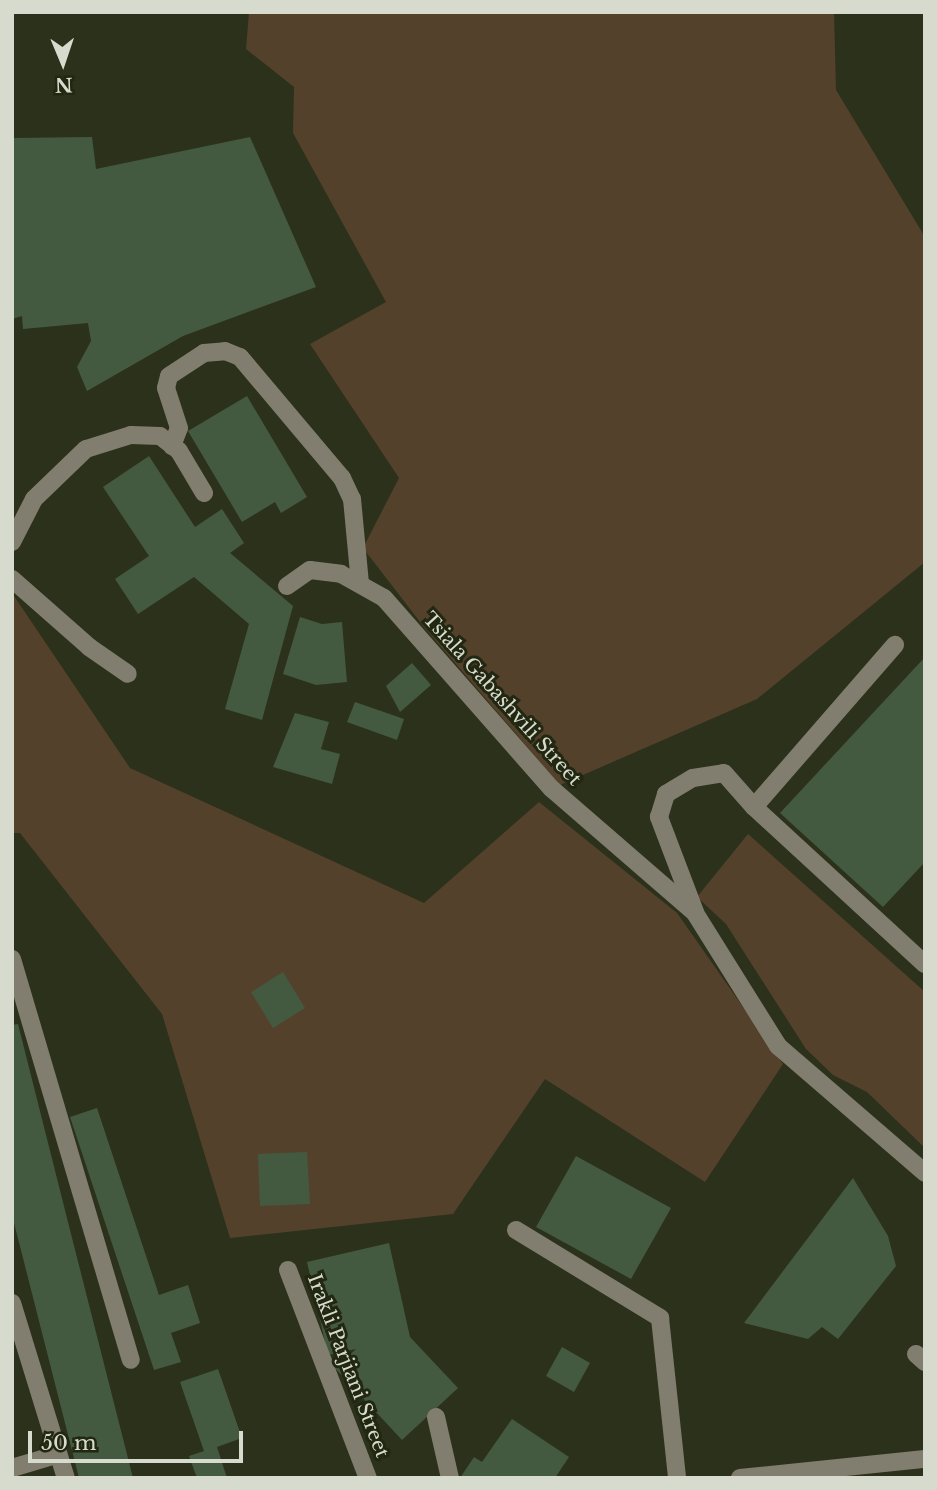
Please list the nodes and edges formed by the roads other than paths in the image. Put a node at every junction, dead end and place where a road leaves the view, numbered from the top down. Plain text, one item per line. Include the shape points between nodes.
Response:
1 (172, 446) junction
2 (204, 493) dead end
3 (12, 542) edge
4 (12, 579) edge
5 (360, 584) junction
6 (287, 586) dead end
7 (895, 645) dead end
8 (128, 674) dead end
9 (754, 807) junction
10 (695, 913) junction
11 (12, 959) edge
12 (925, 964) edge
13 (925, 1173) edge
14 (516, 1230) dead end
15 (288, 1270) dead end
16 (12, 1303) edge
17 (131, 1360) dead end
18 (436, 1417) dead end
19 (56, 1455) junction
20 (925, 1459) edge
21 (12, 1468) edge
22 (66, 1478) edge
23 (368, 1478) edge
24 (450, 1478) edge
25 (677, 1478) edge
26 (740, 1478) edge

1 - 2 street
1 - 3 street via 160,436 131,435 86,449 34,499
1 - 5 street via 179,428 166,388 169,376 204,353 225,351 240,357 342,478 352,499
4 - 8 street via 89,647
5 - 6 street, Tsiala Gabashvili Street via 341,573 310,570
5 - 10 street, Tsiala Gabashvili Street via 384,598 552,789
7 - 9 street
9 - 10 street via 724,773 693,778 666,794 659,817
9 - 12 street
10 - 13 street, Tsiala Gabashvili Street via 778,1046
11 - 17 street
14 - 25 street via 660,1318
15 - 23 street, Irakli Parjiani Street
16 - 19 street
18 - 24 street
19 - 21 street
19 - 22 street
20 - 26 street

